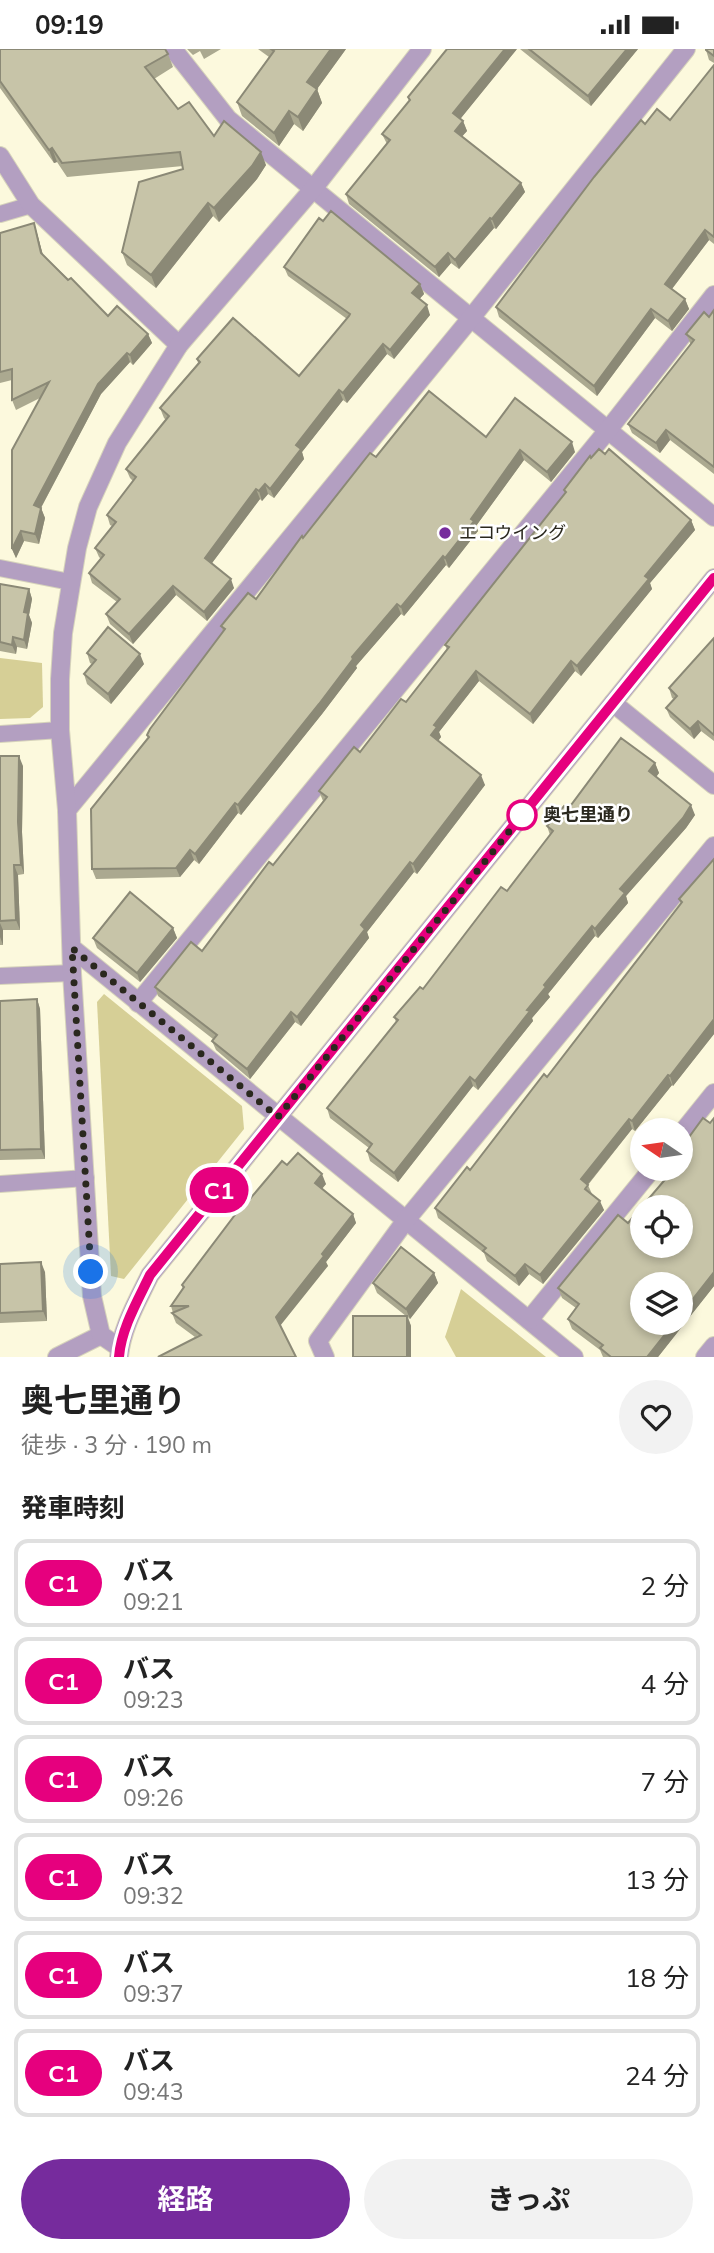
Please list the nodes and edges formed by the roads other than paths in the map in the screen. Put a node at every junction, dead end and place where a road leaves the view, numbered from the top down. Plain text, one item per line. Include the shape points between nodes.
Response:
1 (173, 49) edge
2 (422, 49) edge
3 (686, 49) edge
4 (0, 156) edge
5 (313, 189) junction
6 (31, 205) junction
7 (0, 214) edge
8 (714, 295) edge
9 (471, 318) junction
10 (179, 345) junction
11 (608, 430) junction
12 (714, 517) edge
13 (0, 568) edge
14 (714, 578) edge
15 (70, 582) junction
16 (613, 703) junction
17 (60, 730) junction
18 (0, 734) edge
19 (714, 786) edge
20 (68, 810) junction
21 (714, 846) edge
22 (72, 948) junction
23 (72, 973) junction
24 (0, 976) edge
25 (138, 1003) junction
26 (714, 1093) edge
27 (278, 1117) junction
28 (693, 1118) edge
29 (86, 1178) junction
30 (642, 1181) edge
31 (0, 1184) edge
32 (405, 1220) junction
33 (528, 1320) junction
34 (101, 1335) junction
35 (714, 1346) edge
36 (120, 1352) edge
37 (57, 1357) edge
38 (326, 1357) edge
39 (574, 1357) edge
40 (705, 1357) edge

1 - 5 street via 228,119
2 - 5 street
3 - 9 street
4 - 6 street
5 - 9 street
5 - 10 street
6 - 7 lane
6 - 10 street
8 - 11 street
9 - 11 street
9 - 20 street
10 - 15 street via 117,443 88,507
11 - 12 street
11 - 25 street
13 - 15 lane
14 - 16 street
15 - 17 street
16 - 19 street
16 - 27 street
17 - 18 lane
17 - 20 street
20 - 22 street
21 - 32 street
22 - 23 street
22 - 25 street
23 - 24 lane
23 - 29 street
25 - 27 street
26 - 28 street
27 - 32 street
27 - 36 street via 150,1275
29 - 31 lane
29 - 34 street via 92,1296
30 - 33 street
32 - 33 street
32 - 38 street via 318,1341
33 - 39 street
34 - 36 street
34 - 37 street
35 - 40 street

